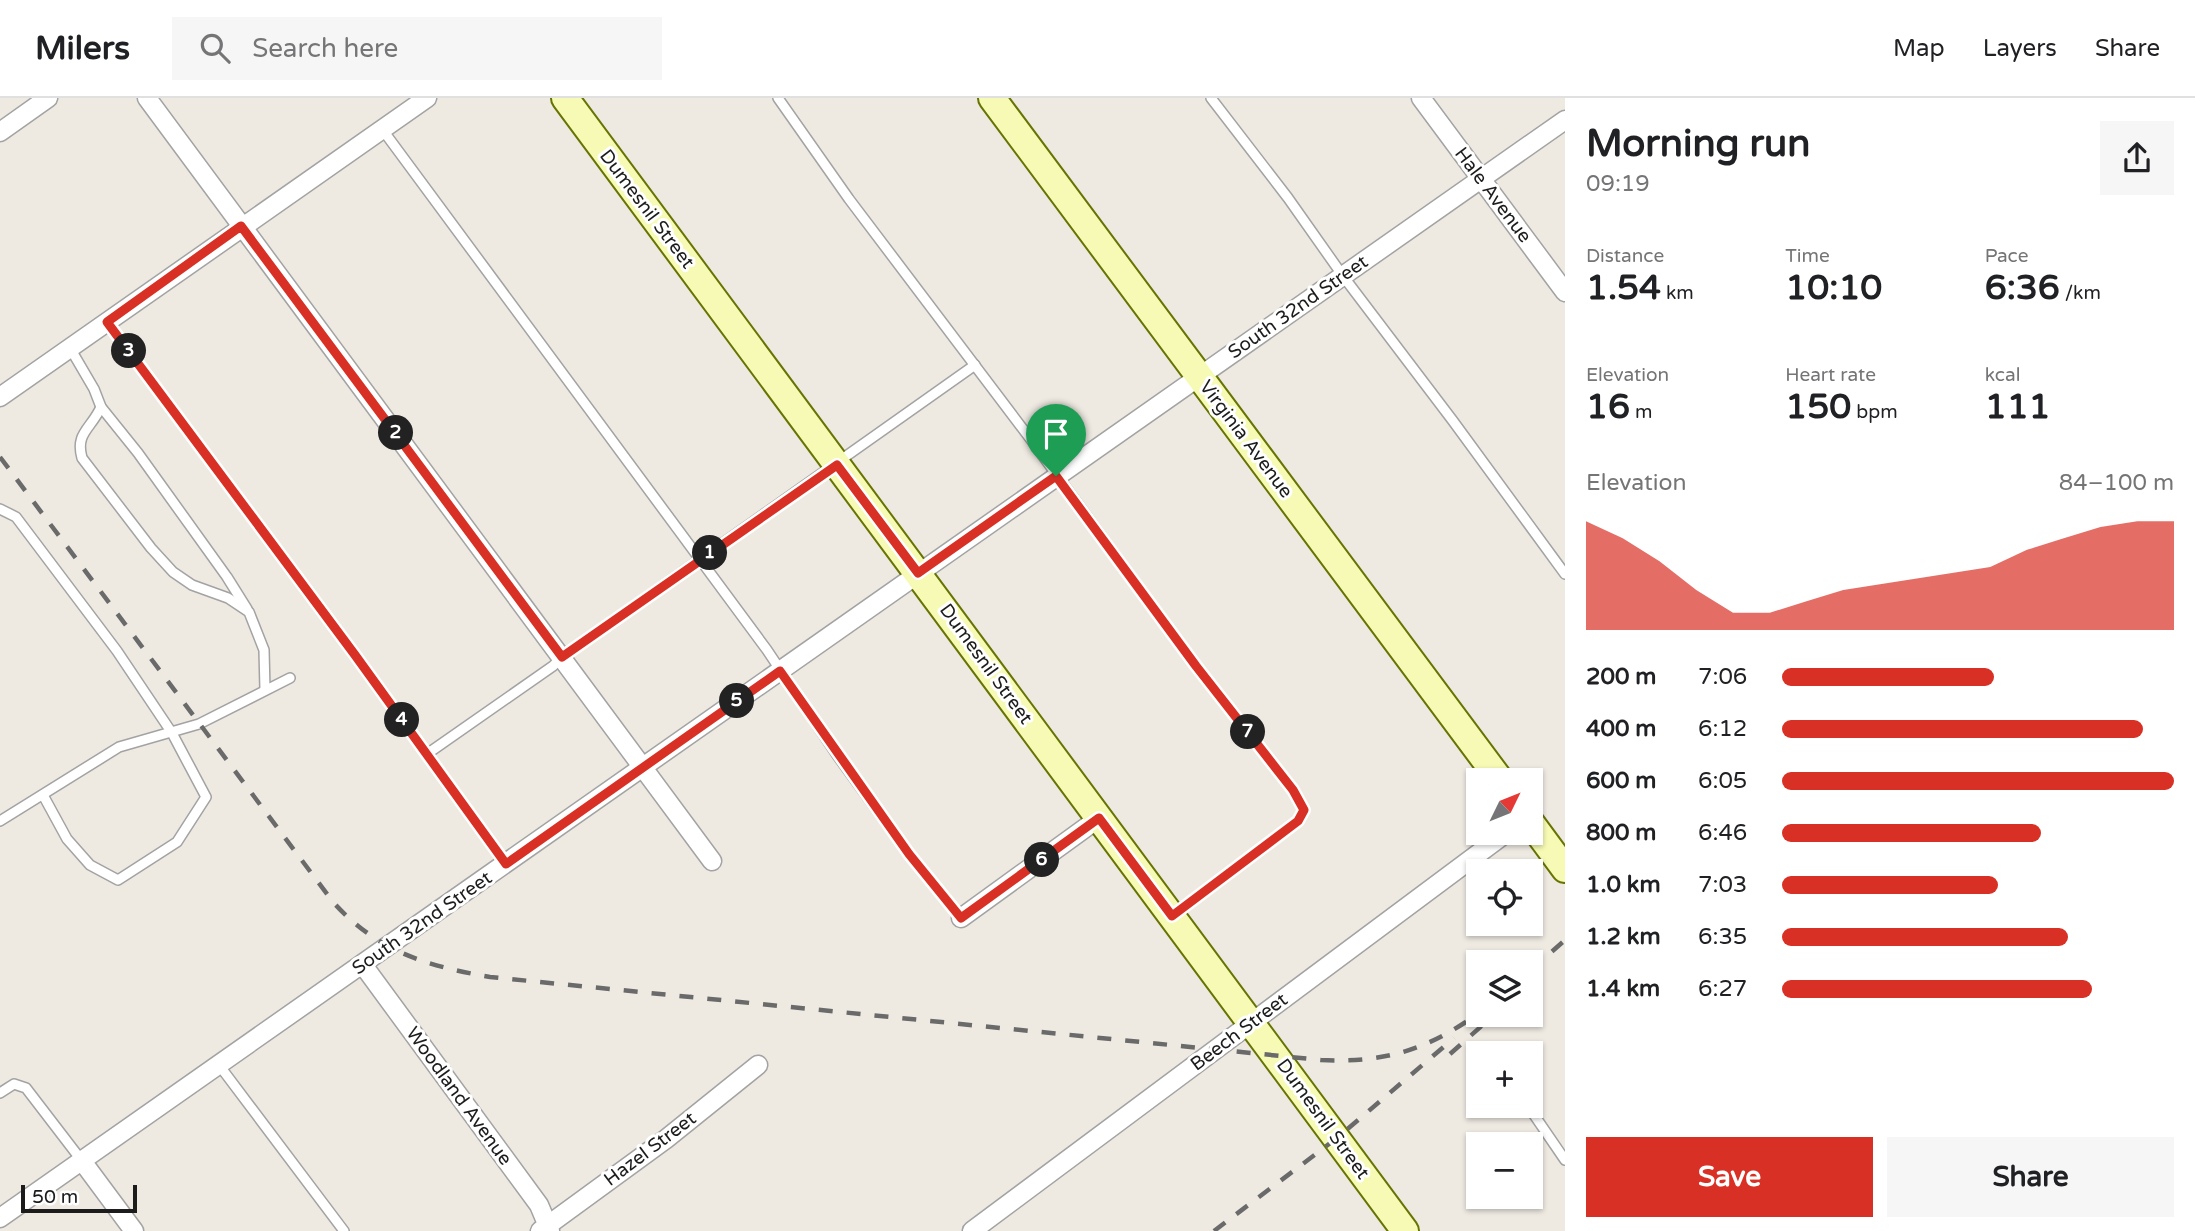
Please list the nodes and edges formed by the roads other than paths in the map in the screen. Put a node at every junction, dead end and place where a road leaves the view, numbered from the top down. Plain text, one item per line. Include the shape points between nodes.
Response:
1 (48, 98) edge
2 (147, 98) edge
3 (426, 98) edge
4 (565, 98) edge
5 (778, 98) edge
6 (992, 98) edge
7 (1211, 98) edge
8 (1421, 98) edge
9 (1565, 120) edge
10 (382, 130) junction
11 (0, 132) edge
12 (1481, 179) junction
13 (241, 226) junction
14 (1343, 276) junction
15 (1565, 292) edge
16 (107, 322) junction
17 (69, 348) junction
18 (975, 365) junction
19 (1199, 375) junction
20 (0, 397) edge
21 (101, 407) junction
22 (837, 465) junction
23 (1056, 476) junction
24 (0, 509) edge
25 (701, 560) junction
26 (918, 573) junction
27 (1565, 574) edge
28 (249, 611) junction
29 (562, 657) junction
30 (780, 671) junction
31 (289, 678) dead end
32 (265, 690) junction
33 (172, 733) junction
34 (426, 754) junction
35 (644, 767) junction
36 (1491, 768) edge
37 (43, 795) junction
38 (1099, 818) junction
39 (0, 821) edge
40 (1544, 841) edge
41 (1490, 845) edge
42 (712, 861) dead end
43 (506, 864) junction
44 (1565, 869) edge
45 (1172, 916) junction
46 (961, 918) joint
47 (363, 965) junction
48 (1252, 1023) junction
49 (219, 1065) junction
50 (758, 1065) dead end
51 (0, 1093) edge
52 (1536, 1118) edge
53 (1565, 1160) edge
54 (82, 1161) junction
55 (0, 1218) edge
56 (546, 1229) edge
57 (134, 1231) edge
58 (344, 1231) edge
59 (972, 1231) edge
60 (1405, 1231) edge

1 - 11 street
2 - 13 street
3 - 10 street
4 - 22 main road, Dumesnil Street
5 - 18 lane
6 - 19 main road, Virginia Avenue
7 - 14 lane
8 - 12 street, Hale Avenue
9 - 12 street, South 32nd Street
10 - 13 street
10 - 25 lane
12 - 14 street, South 32nd Street
12 - 15 street, Hale Avenue
13 - 16 street
13 - 29 street
14 - 19 street, South 32nd Street
14 - 27 lane
16 - 17 street
16 - 34 lane
17 - 20 street
17 - 21 lane
18 - 22 lane
18 - 23 lane
19 - 23 street, South 32nd Street
19 - 36 main road, Virginia Avenue
21 - 28 lane
21 - 28 lane via 79,446 82,458 173,572
22 - 25 lane
22 - 26 main road, Dumesnil Street
23 - 26 street, South 32nd Street
23 - 45 lane via 1304,810 1298,821
24 - 33 lane via 16,517
25 - 29 lane
25 - 30 lane
26 - 30 street, South 32nd Street
26 - 38 main road, Dumesnil Street
28 - 32 lane via 264,650
29 - 34 lane
29 - 35 street
30 - 35 street, South 32nd Street
30 - 46 lane via 909,854
31 - 32 lane
32 - 33 lane
33 - 37 lane via 119,747
33 - 37 lane via 206,797 177,842 118,880 90,865 67,839
34 - 43 lane
35 - 42 street
35 - 43 street, South 32nd Street
37 - 39 lane
38 - 45 main road, Dumesnil Street
38 - 46 street
40 - 44 main road
41 - 48 street, Beech Street
43 - 47 street, South 32nd Street
45 - 48 main road, Dumesnil Street
47 - 49 street, South 32nd Street
47 - 56 street, Woodland Avenue via 539,1205
48 - 59 street, Beech Street
48 - 60 main road, Dumesnil Street
49 - 54 street, South 32nd Street
49 - 58 lane
50 - 56 street, Hazel Street
51 - 54 lane via 15,1084 26,1088
52 - 53 lane
54 - 55 street, South 32nd Street
54 - 57 street

